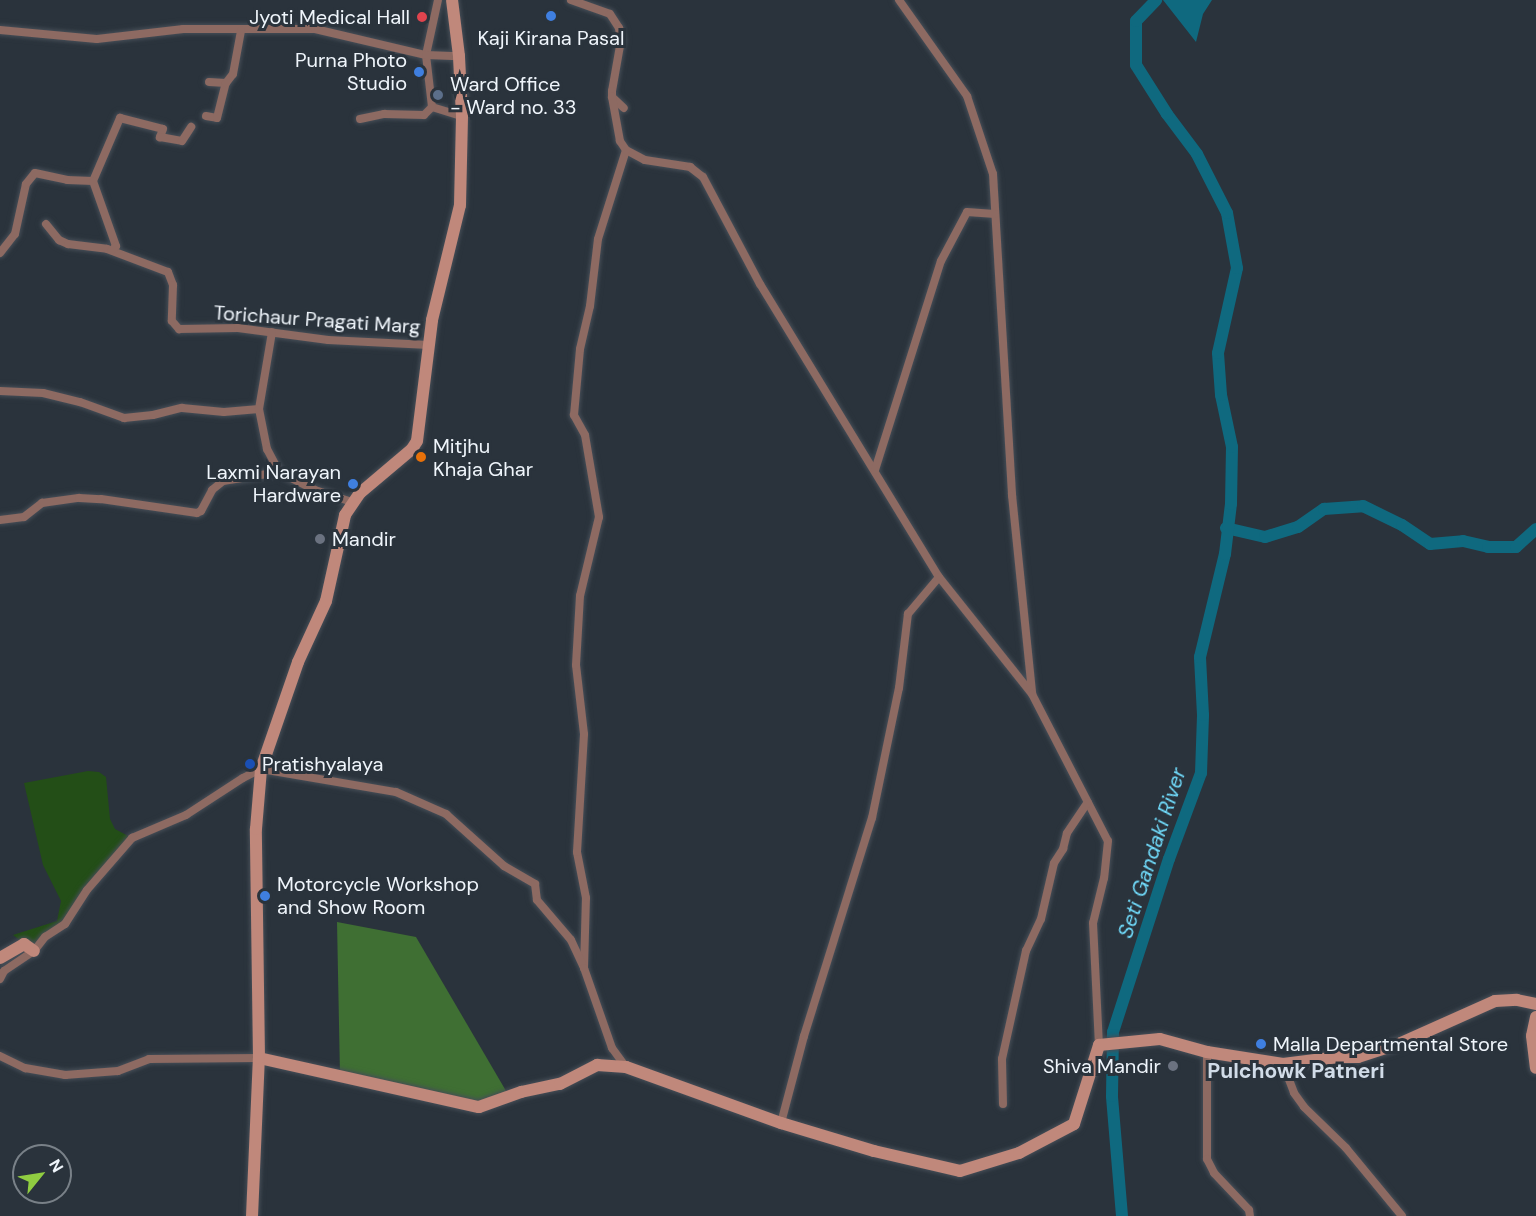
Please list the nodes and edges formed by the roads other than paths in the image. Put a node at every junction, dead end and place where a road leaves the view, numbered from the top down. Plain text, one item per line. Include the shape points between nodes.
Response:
1 (438, 0) edge
2 (452, 0) edge
3 (571, 0) edge
4 (899, 0) edge
5 (0, 30) edge
6 (241, 31) junction
7 (426, 55) junction
8 (459, 56) junction
9 (209, 82) dead end
10 (226, 83) junction
11 (612, 97) junction
12 (432, 108) junction
13 (624, 108) dead end
14 (206, 116) dead end
15 (462, 116) junction
16 (360, 119) dead end
17 (191, 127) dead end
18 (626, 150) junction
19 (93, 181) junction
20 (995, 214) junction
21 (46, 224) dead end
22 (112, 250) junction
23 (0, 253) edge
24 (273, 332) junction
25 (429, 345) junction
26 (0, 391) edge
27 (259, 409) junction
28 (875, 470) junction
29 (279, 472) junction
30 (352, 502) junction
31 (0, 520) edge
32 (939, 577) junction
33 (1032, 694) junction
34 (261, 769) junction
35 (1088, 802) junction
36 (34, 951) junction
37 (0, 958) edge
38 (584, 968) junction
39 (0, 980) edge
40 (1536, 1004) edge
41 (1536, 1017) edge
42 (1099, 1045) junction
43 (1207, 1052) junction
44 (0, 1056) edge
45 (259, 1058) junction
46 (1283, 1064) junction
47 (626, 1067) junction
48 (1536, 1068) edge
49 (1003, 1104) dead end
50 (781, 1123) junction
51 (252, 1216) edge
52 (1250, 1216) edge
53 (1402, 1216) edge

1 - 7 street
2 - 8 main road
3 - 11 street via 610,14 619,27 621,40
4 - 20 street via 967,96 993,174
5 - 6 street via 97,39 183,29
6 - 7 street via 315,29
6 - 10 street via 233,74
7 - 8 street
7 - 12 street
8 - 15 main road
9 - 10 street
10 - 14 street via 217,118
11 - 13 street
11 - 18 street via 620,141
12 - 15 street
12 - 16 street via 424,116 384,114
15 - 25 main road via 460,204 441,275
17 - 19 street via 182,141 160,137 163,129 120,118
18 - 28 street via 645,160 690,167 703,177 760,284
18 - 38 street via 598,239 574,415 585,435 599,517 580,596 576,665 584,734 577,852 586,897
19 - 22 street via 116,246
19 - 23 street via 35,173 26,184 15,234
20 - 28 street via 967,212 941,261
20 - 33 street via 1012,495
21 - 22 street via 59,240 68,244
22 - 24 street, Torichaur Pragati Marg via 168,272 173,285 172,321 179,329
24 - 25 street, Torichaur Pragati Marg via 328,340
24 - 27 street
25 - 30 main road via 415,446
26 - 27 street via 43,393 124,418 182,408
27 - 29 street via 267,449
28 - 32 street
29 - 30 street
29 - 31 street via 223,481 212,490 201,511 193,514 79,498 42,502 24,518
30 - 34 main road via 344,520 326,601 298,662
32 - 33 street
32 - 50 street via 908,614 899,688 872,818
33 - 35 street
34 - 36 street via 186,815 132,838 87,890 65,924 45,937
34 - 38 street via 396,792 446,814 504,866 535,884 537,900 571,940
34 - 45 main road via 256,829
35 - 42 street via 1108,841 1093,923
35 - 49 street via 1067,833 1054,864 1042,915 1026,951 1002,1059
36 - 37 main road via 24,944
36 - 39 street via 4,971
38 - 47 street via 612,1048
40 - 46 main road via 1495,1001 1375,1054
41 - 48 main road via 1532,1036
42 - 43 main road via 1160,1039
42 - 50 main road via 1074,1124 1019,1153 960,1171
43 - 46 main road
43 - 52 street via 1207,1160
44 - 45 street via 25,1068 65,1075 118,1071 149,1059
45 - 47 main road via 479,1107 560,1084 597,1065
45 - 51 main road
46 - 53 street via 1304,1107 1346,1148
47 - 50 main road

